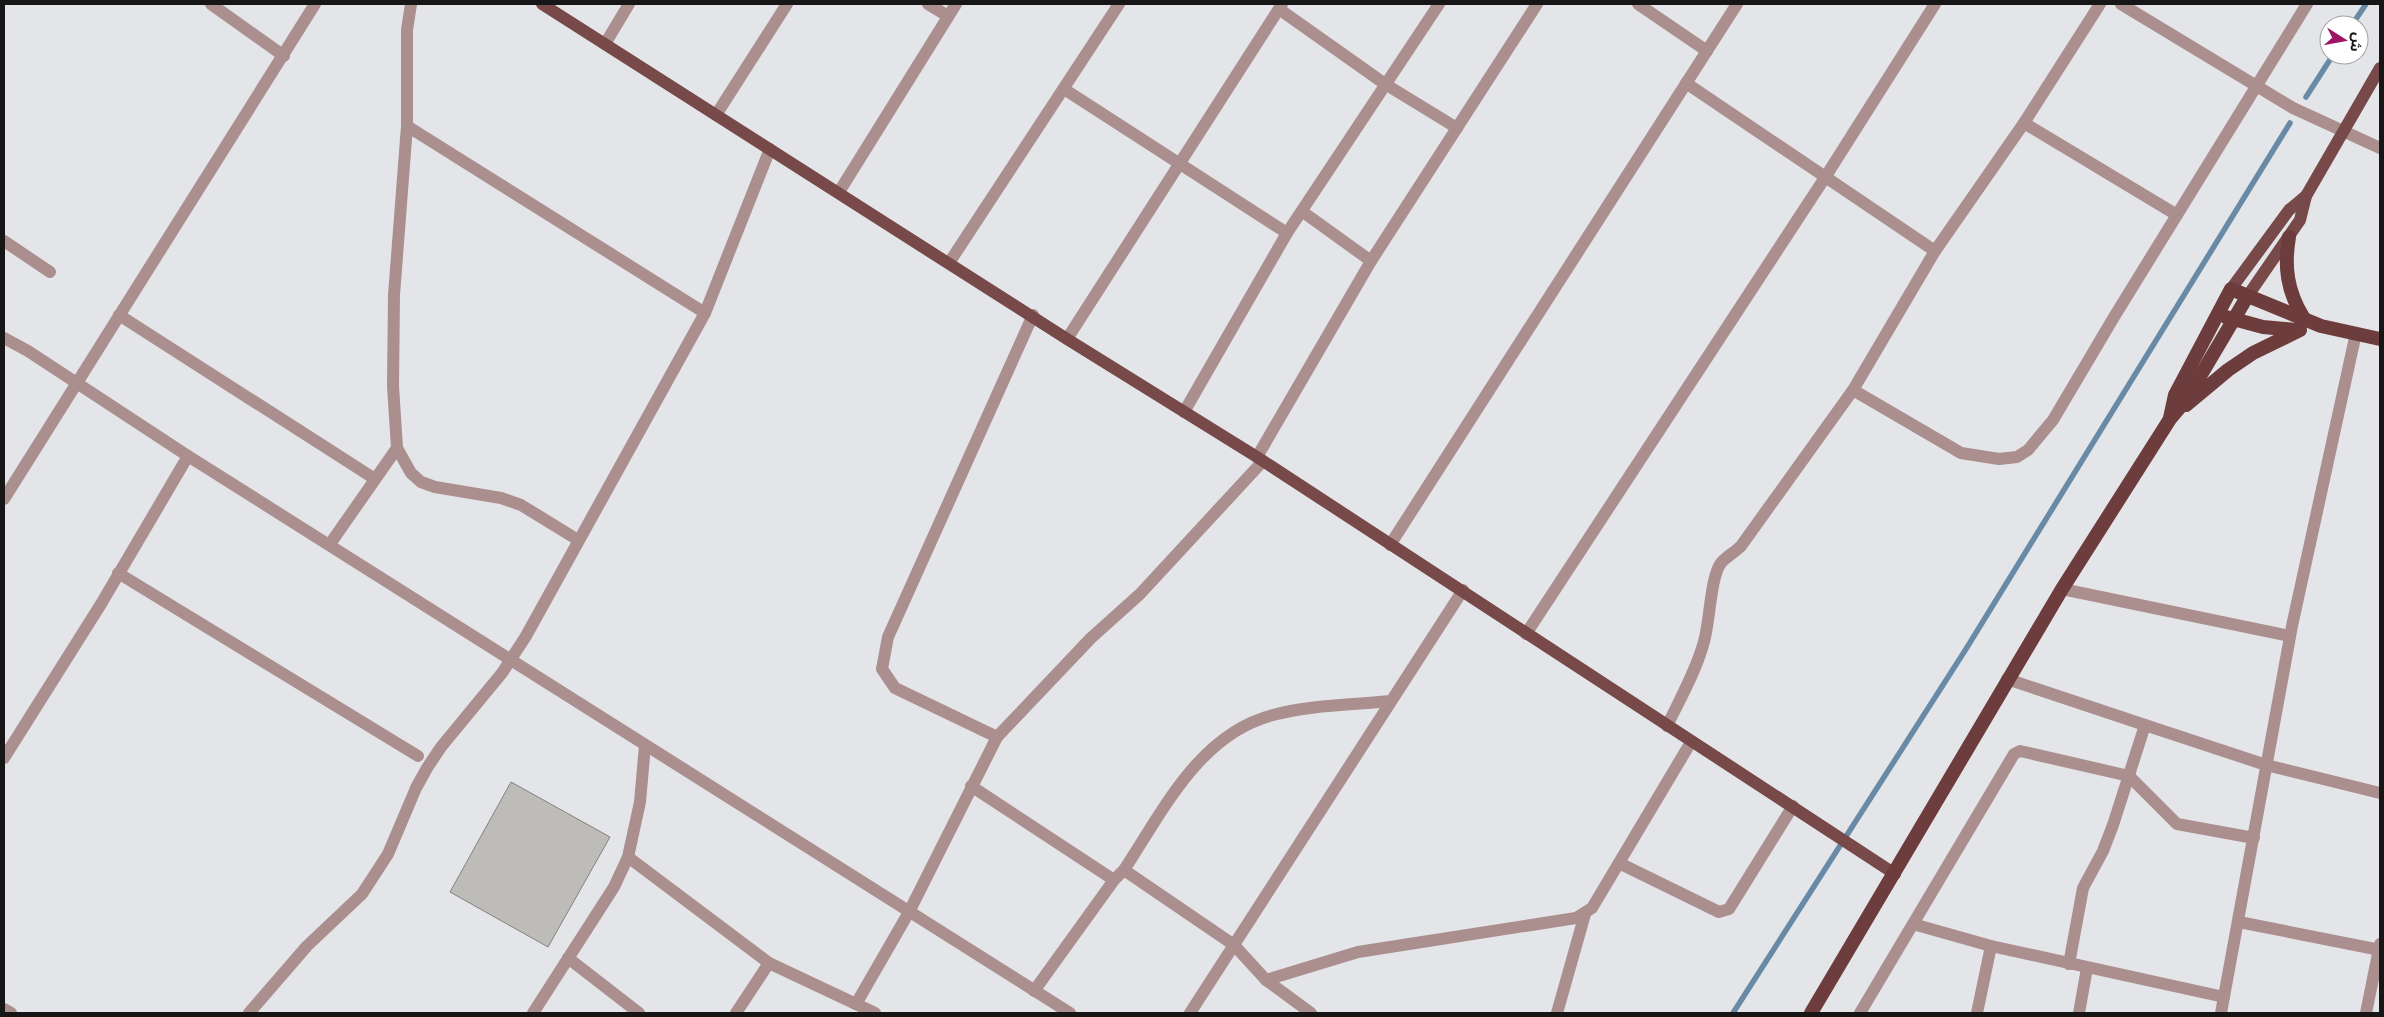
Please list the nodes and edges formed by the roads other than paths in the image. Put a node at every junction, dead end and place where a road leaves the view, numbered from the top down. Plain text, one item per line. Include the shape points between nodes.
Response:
1 (211, 4) edge
2 (315, 4) edge
3 (411, 4) edge
4 (542, 4) edge
5 (629, 4) edge
6 (787, 4) edge
7 (928, 4) edge
8 (956, 4) edge
9 (1119, 4) edge
10 (1439, 4) edge
11 (1537, 4) edge
12 (1638, 4) edge
13 (1737, 4) edge
14 (1934, 4) edge
15 (2100, 4) edge
16 (2122, 4) edge
17 (2307, 4) edge
18 (1281, 6) edge
19 (948, 16) junction
20 (605, 44) junction
21 (1707, 51) junction
22 (284, 56) junction
23 (2380, 68) edge
24 (1686, 83) junction
25 (1385, 84) junction
26 (2256, 86) junction
27 (1064, 88) junction
28 (716, 115) junction
29 (2024, 123) junction
30 (406, 126) junction
31 (1457, 128) junction
32 (2344, 130) junction
33 (770, 148) junction
34 (2380, 148) edge
35 (1179, 163) junction
36 (1826, 176) junction
37 (839, 192) junction
38 (2306, 196) junction
39 (1303, 212) junction
40 (2177, 215) junction
41 (1287, 233) junction
42 (2289, 237) junction
43 (4, 241) edge
44 (1935, 251) junction
45 (1371, 261) junction
46 (950, 263) junction
47 (50, 272) dead end
48 (2231, 289) junction
49 (2248, 297) junction
50 (705, 313) junction
51 (2216, 313) junction
52 (118, 315) junction
53 (1033, 316) junction
54 (2233, 320) junction
55 (2302, 323) junction
56 (2356, 333) junction
57 (4, 338) edge
58 (1067, 339) junction
59 (2380, 339) edge
60 (76, 383) junction
61 (1853, 390) junction
62 (1184, 412) junction
63 (2174, 415) junction
64 (397, 448) junction
65 (188, 456) junction
66 (1260, 459) junction
67 (375, 479) junction
68 (4, 499) edge
69 (578, 540) junction
70 (330, 544) junction
71 (1390, 545) junction
72 (118, 573) junction
73 (2062, 589) junction
74 (1463, 590) junction
75 (1526, 634) junction
76 (2290, 636) junction
77 (511, 659) junction
78 (2007, 679) junction
79 (1391, 701) junction
80 (1667, 726) junction
81 (2145, 726) junction
82 (997, 737) junction
83 (1691, 742) junction
84 (645, 745) junction
85 (418, 756) dead end
86 (4, 758) edge
87 (2266, 765) junction
88 (2129, 776) junction
89 (971, 786) junction
90 (2380, 793) edge
91 (1793, 806) junction
92 (2254, 838) junction
93 (628, 857) junction
94 (1619, 863) junction
95 (1124, 870) junction
96 (1895, 874) junction
97 (1114, 880) junction
98 (909, 912) junction
99 (1585, 914) junction
100 (2239, 922) junction
101 (1913, 924) junction
102 (1234, 946) junction
103 (1991, 946) junction
104 (2380, 948) edge
105 (568, 958) junction
106 (769, 963) junction
107 (2069, 964) junction
108 (2087, 968) junction
109 (1266, 980) junction
110 (1034, 992) junction
111 (2224, 997) junction
112 (856, 1004) junction
113 (4, 1009) edge
114 (10, 1013) edge
115 (250, 1013) edge
116 (533, 1013) edge
117 (639, 1013) edge
118 (736, 1013) edge
119 (875, 1013) edge
120 (1070, 1013) edge
121 (1190, 1013) edge
122 (1311, 1013) edge
123 (1557, 1013) edge
124 (1811, 1013) edge
125 (1860, 1013) edge
126 (1977, 1013) edge
127 (2079, 1013) edge
128 (2221, 1013) edge
129 (2366, 1013) edge

1 - 22 street
2 - 22 street
3 - 30 street via 407,30
4 - 20 main road
5 - 20 street
6 - 28 street
7 - 19 street
8 - 19 street
9 - 27 street
10 - 25 street
11 - 31 street
12 - 21 street
13 - 21 street
14 - 36 street
15 - 29 street
16 - 26 street
17 - 26 street
18 - 25 street
18 - 35 street
19 - 37 street
20 - 28 main road
21 - 24 street
22 - 52 street
23 - 32 main road
24 - 36 street
24 - 71 street
25 - 31 street
25 - 39 street
26 - 32 street via 2309,116
26 - 40 street
27 - 35 street
27 - 46 street
28 - 33 main road
29 - 40 street
29 - 44 street
30 - 50 street
30 - 64 street via 394,296 393,386
31 - 45 street
32 - 34 street
32 - 38 main road
33 - 37 main road
33 - 50 street
35 - 41 street
35 - 58 street
36 - 44 street
36 - 75 street
37 - 46 main road
38 - 42 main road via 2300,220
38 - 48 main road via 2289,210
39 - 41 street
39 - 45 street
40 - 61 street via 2053,420 2028,450 2017,457 1999,459 1961,453
41 - 62 street
42 - 49 main road
42 - 55 highway via 2286,265 2293,301
43 - 47 street
44 - 61 street
45 - 66 street
46 - 53 main road
48 - 49 highway
48 - 51 highway
49 - 54 highway
49 - 55 highway
50 - 69 street
51 - 54 highway
51 - 63 highway via 2175,394
52 - 60 street
52 - 67 street
53 - 58 main road
53 - 82 street via 888,637 882,669 895,688
54 - 55 highway via 2278,329
54 - 63 highway
55 - 56 highway
55 - 63 highway via 2253,353
56 - 59 highway
56 - 76 street
57 - 60 street
58 - 62 main road
60 - 65 street
60 - 68 street
61 - 80 street via 1741,546 1716,571 1703,646
62 - 66 main road
63 - 73 highway
64 - 67 street
64 - 69 street via 408,468 421,482 521,505
65 - 70 street
65 - 72 street
66 - 71 main road
66 - 82 street via 1140,594 1091,638
67 - 70 street
69 - 77 street
70 - 77 street
71 - 74 main road
72 - 85 street
72 - 86 street
73 - 76 street
73 - 78 highway
74 - 75 main road
74 - 79 street
75 - 80 main road
76 - 87 street
77 - 84 street
77 - 115 street via 427,768 388,854 362,894 307,946
78 - 81 street
78 - 96 highway
79 - 95 street via 1276,714 1232,733 1200,760 1184,780
79 - 102 street
80 - 83 main road
81 - 87 street
81 - 88 street
82 - 89 street
83 - 91 main road
83 - 94 street
84 - 93 street via 640,802
84 - 98 street
87 - 90 street
87 - 92 street
88 - 92 street via 2177,824
88 - 101 street via 2020,751 2014,754
88 - 107 street via 2103,851 2083,888
89 - 97 street
89 - 98 street
91 - 94 street via 1729,908 1724,911 1719,912
91 - 96 main road
92 - 100 street
93 - 105 street via 614,887
93 - 106 street
94 - 99 street
95 - 97 street
95 - 102 street
96 - 124 highway
97 - 110 street
98 - 110 street
98 - 112 street
99 - 109 street via 1358,952
99 - 123 street
100 - 104 street
100 - 111 street
101 - 103 street
101 - 125 street
102 - 109 street
102 - 121 street
103 - 107 street
103 - 126 street
104 - 129 street
105 - 116 street
105 - 117 street
106 - 112 street
106 - 118 street
107 - 108 street
108 - 111 street
108 - 127 street
109 - 122 street
110 - 120 street
111 - 128 street
112 - 119 street
113 - 114 street

